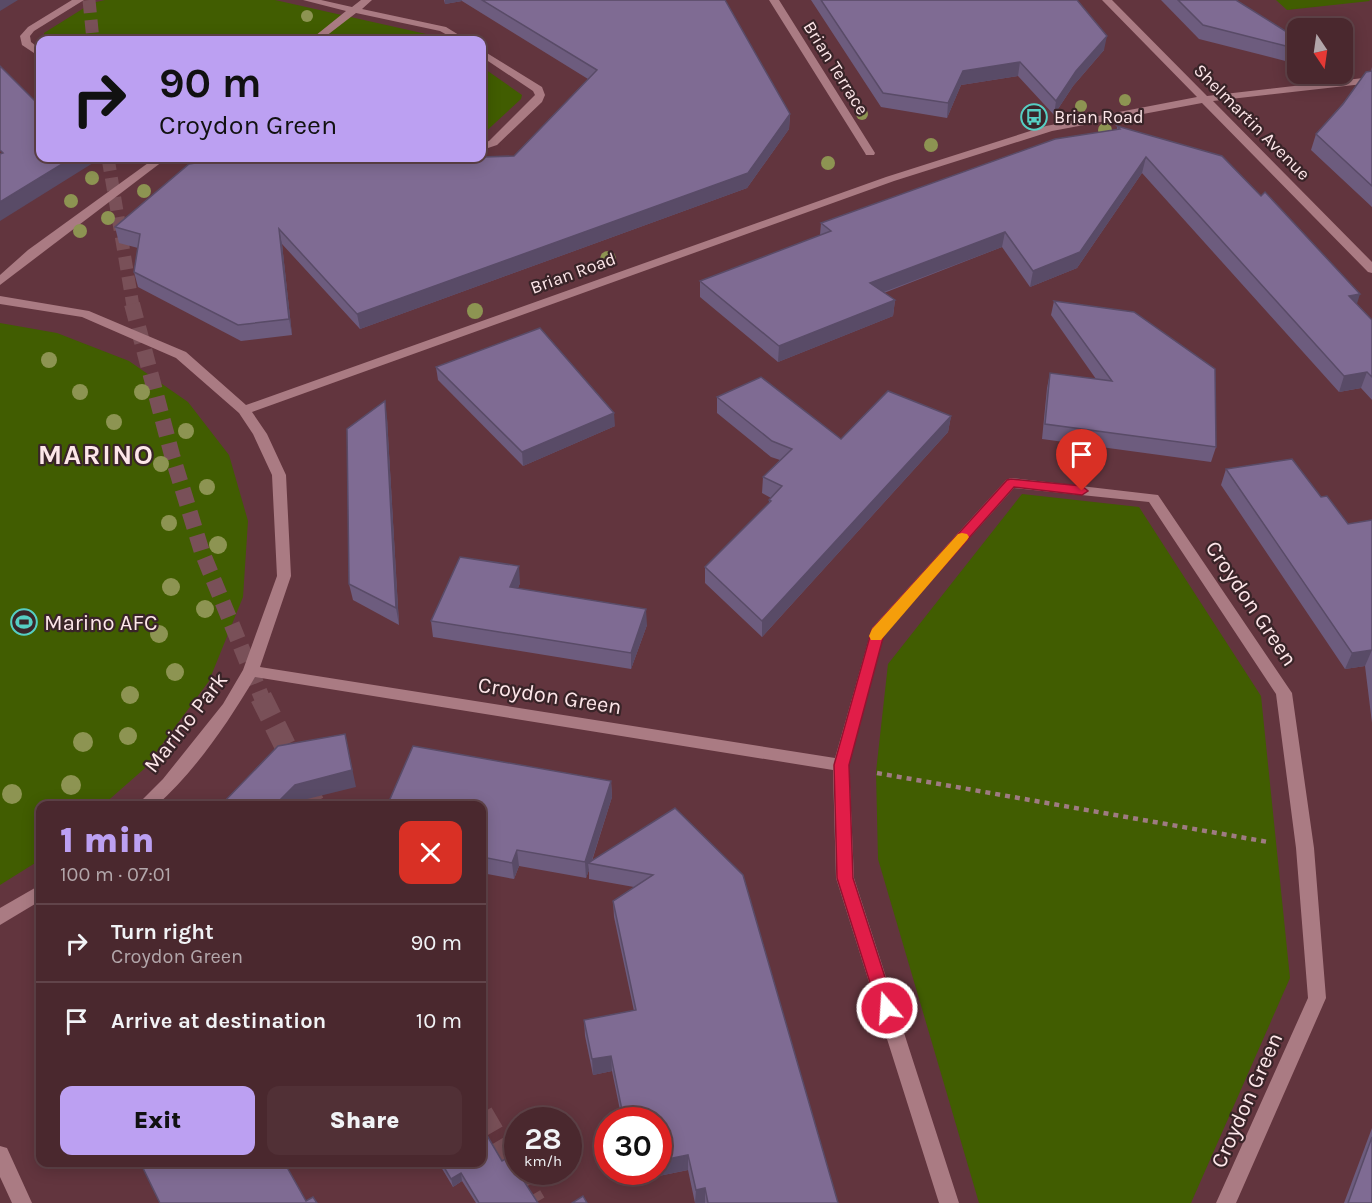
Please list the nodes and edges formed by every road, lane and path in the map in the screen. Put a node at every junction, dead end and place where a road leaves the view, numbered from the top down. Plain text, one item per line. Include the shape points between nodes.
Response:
1 (79, 0) edge
2 (308, 0) edge
3 (367, 0) edge
4 (774, 0) edge
5 (1107, 0) edge
6 (355, 9) junction
7 (320, 36) edge
8 (456, 36) edge
9 (36, 51) edge
10 (486, 56) edge
11 (1372, 80) edge
12 (1204, 99) junction
13 (486, 146) edge
14 (870, 153) dead end
15 (156, 162) edge
16 (1372, 269) edge
17 (0, 281) edge
18 (0, 300) edge
19 (244, 410) junction
20 (251, 671) junction
21 (841, 765) junction
22 (149, 801) edge
23 (1305, 848) junction
24 (36, 894) edge
25 (0, 917) edge
26 (0, 1155) edge
27 (22, 1203) edge
28 (949, 1203) edge
29 (1227, 1203) edge

1 - 9 street via 25,36 26,44
2 - 6 street
3 - 6 street
4 - 14 street, Brian Terrace
5 - 12 street, Shelmartin Avenue
6 - 7 street
6 - 8 street via 443,28
10 - 13 street via 538,89 540,95
11 - 12 street, Brian Road
12 - 16 street, Shelmartin Avenue
12 - 19 street, Brian Road via 1050,128 901,176
15 - 17 street
18 - 19 street, Marino Park via 85,314 181,355
19 - 20 street, Marino Park via 279,476 284,576
20 - 21 street, Croydon Green
20 - 22 street, Marino Park via 229,708 176,776
21 - 23 path
21 - 23 street, Croydon Green via 877,632 1011,483 1153,498 1284,693
21 - 28 street, Croydon Green via 845,878
23 - 29 street, Croydon Green via 1317,998
24 - 25 street
26 - 27 street

